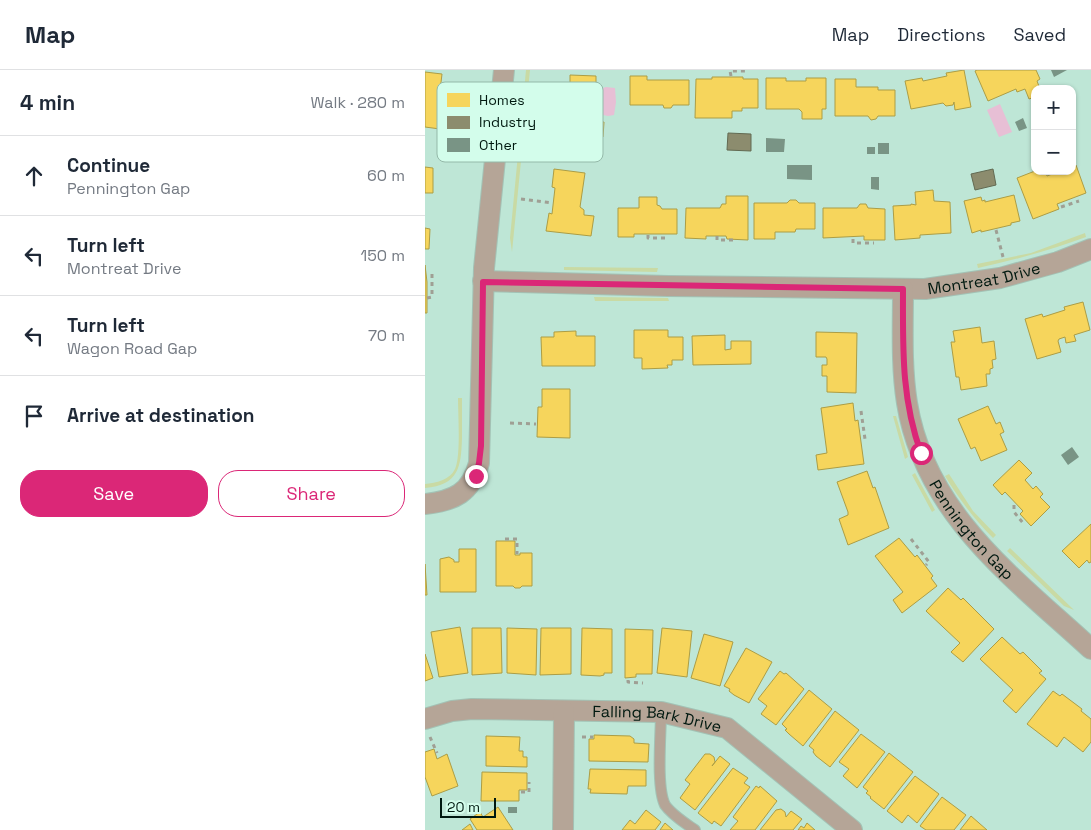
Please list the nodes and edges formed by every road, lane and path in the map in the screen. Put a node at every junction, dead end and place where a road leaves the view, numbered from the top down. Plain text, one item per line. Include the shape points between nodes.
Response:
1 (748, 71) edge
2 (731, 76) dead end
3 (495, 162) edge
4 (521, 199) dead end
5 (1079, 201) dead end
6 (552, 203) dead end
7 (1061, 207) dead end
8 (996, 230) dead end
9 (648, 235) dead end
10 (717, 236) dead end
11 (668, 238) dead end
12 (853, 239) dead end
13 (736, 240) dead end
14 (874, 243) dead end
15 (1091, 249) edge
16 (1003, 257) dead end
17 (432, 274) dead end
18 (483, 282) junction
19 (903, 289) junction
20 (427, 298) dead end
21 (861, 411) dead end
22 (510, 424) dead end
23 (536, 424) dead end
24 (862, 441) dead end
25 (425, 504) edge
26 (1014, 505) dead end
27 (1023, 523) dead end
28 (505, 539) dead end
29 (911, 539) dead end
30 (517, 554) dead end
31 (926, 565) dead end
32 (1088, 642) edge
33 (627, 680) dead end
34 (643, 683) dead end
35 (564, 711) junction
36 (661, 712) junction
37 (426, 725) edge
38 (579, 736) dead end
39 (593, 737) dead end
40 (437, 753) dead end
41 (529, 782) dead end
42 (521, 792) dead end
43 (563, 830) edge
44 (695, 830) edge
45 (852, 830) edge

1 - 2 path via 730,71
3 - 18 street
4 - 6 path
5 - 7 path
8 - 16 path
9 - 11 path via 648,238
10 - 13 path via 717,240
12 - 14 path via 853,243
15 - 19 street, Montreat Drive via 1000,278
17 - 20 path via 432,297
18 - 19 street, Montreat Drive
18 - 25 street via 481,446 476,476 466,490 447,500
19 - 32 street, Pennington Gap via 907,400 915,437 931,476 950,510 990,556
21 - 24 path via 865,438
22 - 23 path
26 - 27 path via 1014,512
28 - 30 path via 517,539
29 - 31 path via 929,562
33 - 34 path
35 - 36 street, Falling Bark Drive
35 - 37 street, Falling Bark Drive via 452,711
35 - 43 street
36 - 44 lane via 662,794 670,811
36 - 45 street, Falling Bark Drive via 727,728
37 - 40 path
38 - 39 path
41 - 42 path via 529,792

